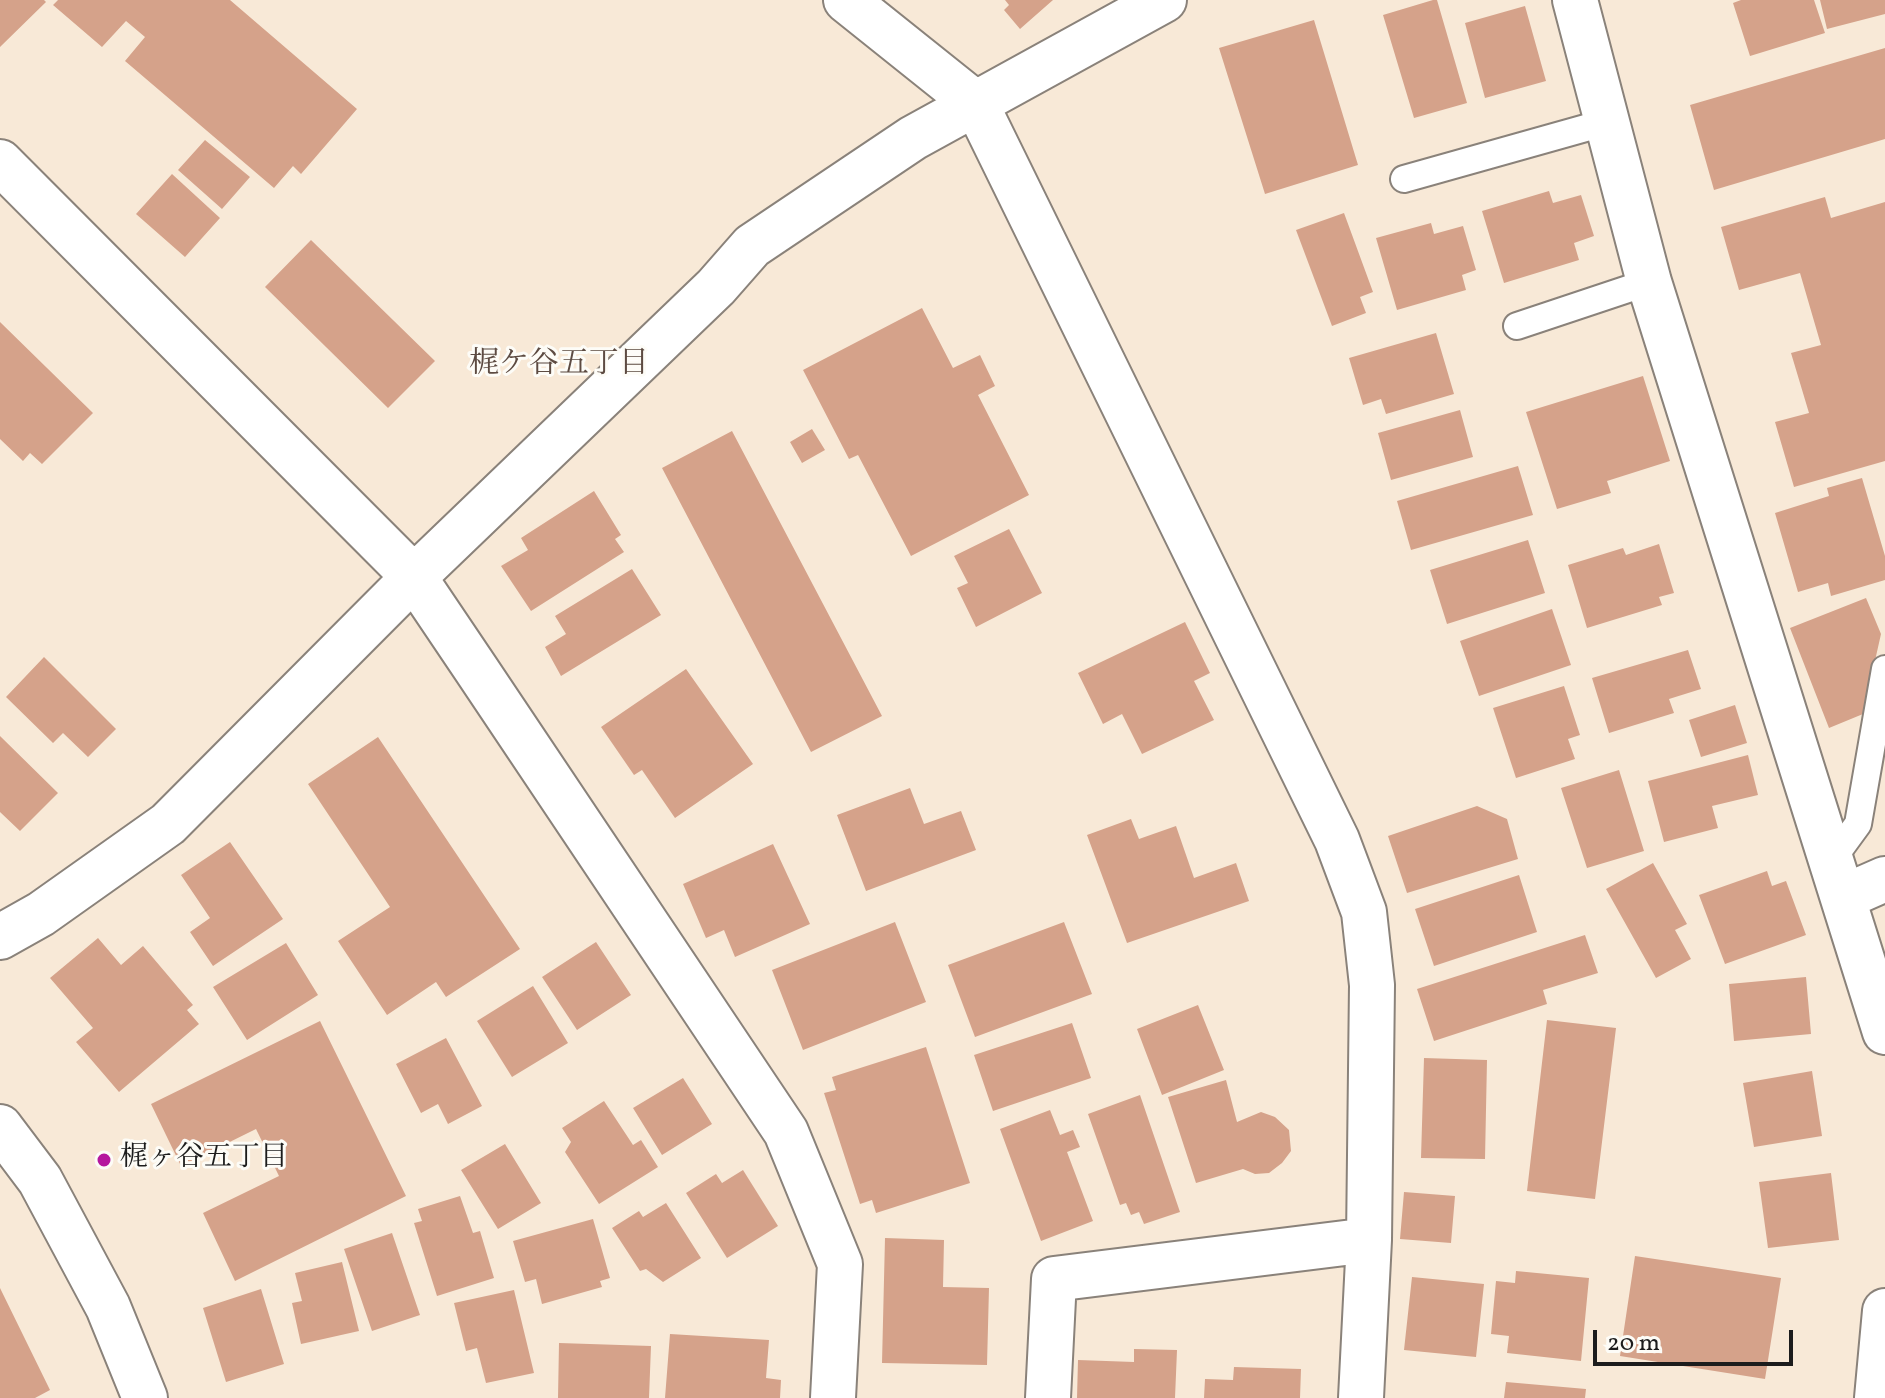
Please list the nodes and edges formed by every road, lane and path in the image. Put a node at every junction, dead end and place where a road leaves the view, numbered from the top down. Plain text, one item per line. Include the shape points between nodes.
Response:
1 (846, 0) edge
2 (1164, 0) edge
3 (1575, 0) edge
4 (976, 104) junction
5 (1607, 122) junction
6 (0, 162) edge
7 (1404, 179) dead end
8 (1649, 282) junction
9 (1517, 326) dead end
10 (414, 577) junction
11 (1885, 669) edge
12 (1837, 879) junction
13 (1885, 879) edge
14 (0, 937) edge
15 (1885, 1032) edge
16 (0, 1127) edge
17 (1369, 1240) junction
18 (1885, 1311) edge
19 (145, 1398) edge
20 (833, 1398) edge
21 (1048, 1398) edge
22 (1361, 1398) edge
23 (1877, 1398) edge

1 - 4 street
2 - 4 street
3 - 5 street
4 - 10 street via 913,138 752,246 716,287
4 - 17 street via 1337,840 1364,912 1372,985
5 - 7 lane
5 - 8 street
6 - 10 street
8 - 9 lane
8 - 12 street
10 - 14 street via 168,824
10 - 20 street via 786,1132 840,1264
11 - 12 lane via 1858,824
12 - 13 street
12 - 15 street
16 - 19 street via 47,1192 108,1307
17 - 21 street via 1054,1279
17 - 22 street
18 - 23 street

